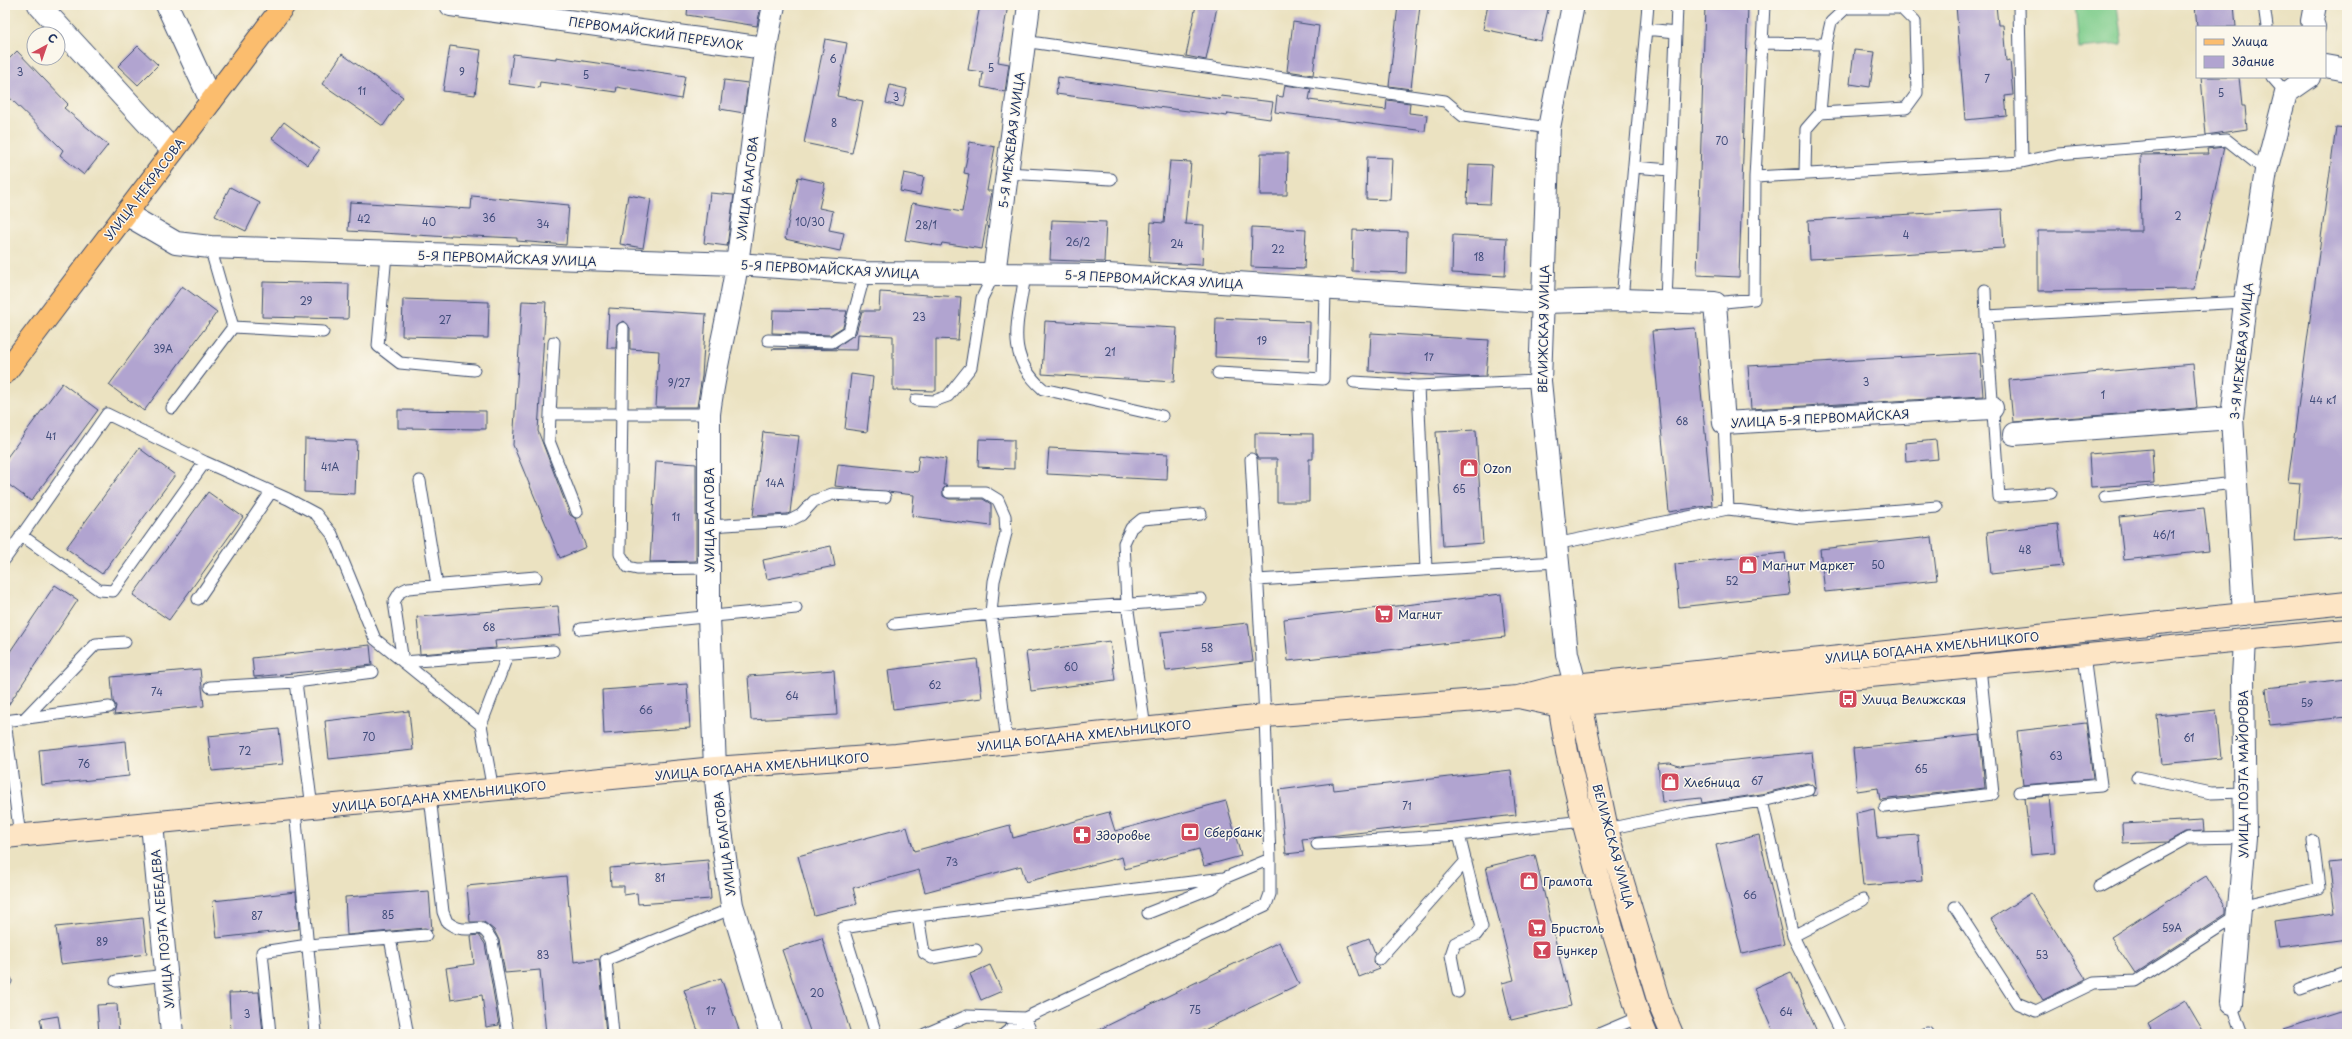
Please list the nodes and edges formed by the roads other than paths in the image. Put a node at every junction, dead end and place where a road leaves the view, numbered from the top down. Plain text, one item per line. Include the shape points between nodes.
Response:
1 (39, 5) edge
2 (167, 5) edge
3 (284, 5) edge
4 (451, 5) edge
5 (774, 5) edge
6 (1028, 5) edge
7 (1573, 5) edge
8 (1648, 5) edge
9 (1677, 5) edge
10 (1764, 5) edge
11 (2019, 5) edge
12 (2264, 5) edge
13 (2315, 5) edge
14 (2267, 26) edge
15 (2314, 26) edge
16 (1646, 29) junction
17 (1676, 32) junction
18 (1023, 41) junction
19 (1761, 43) junction
20 (1826, 44) junction
21 (765, 48) junction
22 (2326, 66) edge
23 (2347, 70) edge
24 (2305, 78) edge
25 (2279, 85) edge
26 (211, 101) junction
27 (1820, 113) junction
28 (1549, 128) junction
29 (173, 151) junction
30 (2022, 162) junction
31 (1634, 167) junction
32 (1670, 170) junction
33 (2266, 171) junction
34 (1007, 173) junction
35 (1805, 173) junction
36 (1755, 176) junction
37 (1111, 179) dead end
38 (126, 214) junction
39 (210, 247) junction
40 (386, 254) junction
41 (737, 264) junction
42 (865, 273) junction
43 (994, 274) junction
44 (1025, 274) junction
45 (1325, 289) junction
46 (1985, 290) dead end
47 (1622, 300) junction
48 (1543, 302) junction
49 (1666, 302) junction
50 (2245, 302) junction
51 (1715, 303) junction
52 (1986, 316) junction
53 (233, 327) junction
54 (623, 328) dead end
55 (323, 332) dead end
56 (768, 340) dead end
57 (554, 342) dead end
58 (8, 361) edge
59 (474, 370) dead end
60 (1218, 373) dead end
61 (1540, 381) junction
62 (1354, 382) dead end
63 (1418, 386) junction
64 (916, 400) dead end
65 (172, 408) dead end
66 (1992, 408) junction
67 (550, 414) junction
68 (623, 414) junction
69 (709, 414) junction
70 (1162, 416) dead end
71 (2232, 418) junction
72 (1724, 423) junction
73 (2014, 434) dead end
74 (1251, 459) dead end
75 (204, 462) junction
76 (420, 481) dead end
77 (2236, 482) junction
78 (271, 492) junction
79 (949, 492) dead end
80 (2051, 493) dead end
81 (885, 497) dead end
82 (2106, 497) dead end
83 (1938, 507) dead end
84 (1728, 509) junction
85 (577, 512) dead end
86 (1201, 514) dead end
87 (710, 526) junction
88 (22, 536) junction
89 (1556, 553) junction
90 (5, 559) edge
91 (709, 568) junction
92 (1426, 569) junction
93 (536, 577) dead end
94 (1257, 580) junction
95 (437, 585) junction
96 (198, 599) dead end
97 (1201, 599) dead end
98 (2347, 603) edge
99 (1127, 604) junction
100 (796, 608) dead end
101 (991, 614) junction
102 (2244, 614) junction
103 (709, 616) junction
104 (894, 624) dead end
105 (581, 629) dead end
106 (2347, 630) edge
107 (2245, 640) junction
108 (125, 642) dead end
109 (553, 651) dead end
110 (508, 654) junction
111 (2084, 656) junction
112 (403, 662) junction
113 (1980, 667) junction
114 (373, 672) dead end
115 (296, 682) junction
116 (210, 687) dead end
117 (1568, 695) junction
118 (109, 707) dead end
119 (1265, 716) junction
120 (24, 719) junction
121 (5, 721) edge
122 (481, 725) junction
123 (1145, 728) junction
124 (1007, 742) junction
125 (715, 768) junction
126 (2137, 777) dead end
127 (493, 790) junction
128 (1808, 790) dead end
129 (2019, 792) dead end
130 (2244, 792) junction
131 (430, 796) junction
132 (1762, 802) junction
133 (1885, 807) dead end
134 (304, 809) junction
135 (1583, 820) junction
136 (152, 824) junction
137 (1607, 829) junction
138 (1459, 835) junction
139 (12, 836) edge
140 (2245, 836) junction
141 (2313, 840) dead end
142 (1317, 844) dead end
143 (1270, 859) junction
144 (1466, 861) junction
145 (1224, 878) junction
146 (2099, 887) dead end
147 (1863, 900) dead end
148 (1955, 907) dead end
149 (733, 908) junction
150 (2239, 910) junction
151 (1148, 913) dead end
152 (918, 916) junction
153 (426, 935) dead end
154 (1794, 936) junction
155 (390, 938) junction
156 (308, 945) junction
157 (976, 950) dead end
158 (1379, 959) dead end
159 (2347, 972) edge
160 (166, 975) junction
161 (116, 981) dead end
162 (2299, 989) dead end
163 (1458, 992) dead end
164 (2231, 1003) joint
165 (1025, 1018) junction
166 (1643, 1025) edge
167 (406, 1030) dead end
168 (316, 1033) dead end
169 (172, 1034) edge
170 (270, 1034) edge
171 (508, 1034) edge
172 (613, 1034) edge
173 (772, 1034) edge
174 (876, 1034) edge
175 (925, 1034) edge
176 (1004, 1034) edge
177 (1032, 1034) edge
178 (1599, 1034) edge
179 (1672, 1034) edge
180 (1841, 1034) edge
181 (2242, 1034) edge

1 - 29 street
2 - 26 street
3 - 26 main road, УЛИЦА НЕКРАСОВА
4 - 21 street, ПЕРВОМАЙСКИЙ ПЕРЕУЛОК
5 - 21 street, УЛИЦА БЛАГОВА
6 - 18 street, 5-Я МЕЖЕВАЯ УЛИЦА
7 - 28 street, ВЕЛИЖСКАЯ УЛИЦА
8 - 16 lane
9 - 17 lane
10 - 19 lane
11 - 30 lane
12 - 14 lane
13 - 15 street
16 - 17 lane
16 - 31 lane
17 - 32 lane
18 - 28 lane via 1446,101 1463,116
18 - 34 street, 5-Я МЕЖЕВАЯ УЛИЦА
19 - 20 lane
19 - 36 lane
20 - 27 lane
20 - 27 lane via 1831,22 1846,8 1901,8 1915,22 1917,93 1906,108
21 - 41 street, УЛИЦА БЛАГОВА
22 - 23 street
24 - 25 street, 3-Я МЕЖЕВАЯ УЛИЦА
25 - 33 street, 3-Я МЕЖЕВАЯ УЛИЦА
26 - 29 main road, УЛИЦА НЕКРАСОВА
27 - 35 lane via 1806,129
28 - 48 street, ВЕЛИЖСКАЯ УЛИЦА
29 - 38 main road, УЛИЦА НЕКРАСОВА
30 - 33 lane via 2058,154 2227,140
30 - 35 lane
31 - 32 lane
31 - 47 lane
32 - 49 lane
33 - 50 street, 3-Я МЕЖЕВАЯ УЛИЦА
34 - 37 lane
34 - 43 street, 5-Я МЕЖЕВАЯ УЛИЦА
35 - 36 lane
36 - 51 lane via 1754,299
38 - 39 street, 5-Я ПЕРВОМАЙСКАЯ УЛИЦА via 176,243
38 - 58 main road, УЛИЦА НЕКРАСОВА
39 - 40 street, 5-Я ПЕРВОМАЙСКАЯ УЛИЦА
39 - 53 lane
40 - 41 street, 5-Я ПЕРВОМАЙСКАЯ УЛИЦА
40 - 59 lane via 378,346 400,363
41 - 42 street, 5-Я ПЕРВОМАЙСКАЯ УЛИЦА
41 - 69 street, УЛИЦА БЛАГОВА
42 - 43 street, 5-Я ПЕРВОМАЙСКАЯ УЛИЦА
42 - 56 lane via 849,332 832,342
43 - 44 street, 5-Я ПЕРВОМАЙСКАЯ УЛИЦА
43 - 64 lane via 982,298 971,367 948,396 934,401
44 - 45 street, 5-Я ПЕРВОМАЙСКАЯ УЛИЦА via 1106,275
44 - 70 lane via 1016,346 1021,362 1030,377 1043,389
45 - 48 street, 5-Я ПЕРВОМАЙСКАЯ УЛИЦА
45 - 60 lane via 1323,379
46 - 52 lane
47 - 48 street
47 - 49 street
48 - 61 street, ВЕЛИЖСКАЯ УЛИЦА
49 - 51 street
50 - 52 lane
50 - 71 street, 3-Я МЕЖЕВАЯ УЛИЦА
51 - 72 street, УЛИЦА 5-Я ПЕРВОМАЙСКАЯ
52 - 66 lane
53 - 55 lane
53 - 65 lane
54 - 68 lane
57 - 67 lane
61 - 63 lane
61 - 89 street, ВЕЛИЖСКАЯ УЛИЦА
62 - 63 lane
63 - 92 lane
66 - 72 street, УЛИЦА 5-Я ПЕРВОМАЙСКАЯ
66 - 80 lane via 1999,497
67 - 68 lane
67 - 85 lane via 549,441
68 - 69 lane
68 - 91 lane via 620,554 628,566 637,569
69 - 87 street, УЛИЦА БЛАГОВА
71 - 73 street
71 - 77 street, 3-Я МЕЖЕВАЯ УЛИЦА
72 - 84 lane
74 - 94 lane
75 - 78 lane
75 - 88 lane via 107,414
75 - 88 lane via 114,590 99,590
76 - 95 lane
77 - 82 lane
77 - 102 street, 3-Я МЕЖЕВАЯ УЛИЦА
78 - 96 lane
78 - 112 lane via 316,514 332,534 375,639
79 - 101 lane via 985,492 998,500 1005,516 1006,534 994,582
81 - 87 lane via 832,494 814,501 801,515 789,521
83 - 84 lane via 1801,518
84 - 89 lane
86 - 99 lane via 1142,519 1131,528 1124,543
87 - 91 street, УЛИЦА БЛАГОВА
88 - 90 lane
89 - 92 lane
89 - 117 street, ВЕЛИЖСКАЯ УЛИЦА via 1567,654
91 - 103 street, УЛИЦА БЛАГОВА
92 - 94 lane
93 - 95 lane
94 - 119 lane
95 - 112 lane via 408,588 400,592 394,602
97 - 99 lane
98 - 102 main road, УЛИЦА БОГДАНА ХМЕЛЬНИЦКОГО
99 - 101 lane
99 - 123 lane
100 - 103 lane
101 - 104 lane
101 - 124 lane
102 - 107 main road, 3-Я МЕЖЕВАЯ УЛИЦА
102 - 117 main road, УЛИЦА БОГДАНА ХМЕЛЬНИЦКОГО
103 - 105 lane
103 - 125 street, УЛИЦА БЛАГОВА
106 - 107 main road, УЛИЦА БОГДАНА ХМЕЛЬНИЦКОГО
107 - 111 main road, УЛИЦА БОГДАНА ХМЕЛЬНИЦКОГО
107 - 130 street, УЛИЦА ПОЭТА МАЙОРОВА
108 - 120 lane via 96,644
109 - 110 lane
110 - 112 lane
110 - 122 lane
111 - 113 main road, УЛИЦА БОГДАНА ХМЕЛЬНИЦКОГО
111 - 129 lane via 2101,785
112 - 122 lane
113 - 117 main road, УЛИЦА БОГДАНА ХМЕЛЬНИЦКОГО
113 - 133 lane via 1993,794
114 - 115 lane
115 - 116 lane
115 - 134 lane
117 - 119 main road, УЛИЦА БОГДАНА ХМЕЛЬНИЦКОГО
117 - 135 main road, ВЕЛИЖСКАЯ УЛИЦА via 1566,752
117 - 137 main road, ВЕЛИЖСКАЯ УЛИЦА
118 - 120 lane
119 - 123 main road, УЛИЦА БОГДАНА ХМЕЛЬНИЦКОГО
119 - 143 lane
120 - 121 lane
121 - 139 lane
122 - 127 lane
123 - 124 main road, УЛИЦА БОГДАНА ХМЕЛЬНИЦКОГО
124 - 125 main road, УЛИЦА БОГДАНА ХМЕЛЬНИЦКОГО via 896,755
125 - 127 main road, УЛИЦА БОГДАНА ХМЕЛЬНИЦКОГО
125 - 149 street, УЛИЦА БЛАГОВА via 727,883
126 - 130 lane via 2211,793
127 - 131 main road, УЛИЦА БОГДАНА ХМЕЛЬНИЦКОГО
128 - 132 lane
130 - 140 street, УЛИЦА ПОЭТА МАЙОРОВА
131 - 134 main road, УЛИЦА БОГДАНА ХМЕЛЬНИЦКОГО
131 - 171 lane via 446,922 458,928 479,927 486,930 492,941
132 - 137 lane via 1688,812
132 - 154 lane
134 - 136 main road, УЛИЦА БОГДАНА ХМЕЛЬНИЦКОГО
134 - 156 lane
135 - 138 lane
135 - 166 main road, ВЕЛИЖСКАЯ УЛИЦА
136 - 139 main road, УЛИЦА БОГДАНА ХМЕЛЬНИЦКОГО
136 - 160 street, УЛИЦА ПОЭТА ЛЕБЕДЕВА
137 - 179 main road, ВЕЛИЖСКАЯ УЛИЦА via 1660,1006
138 - 142 lane
138 - 144 lane
140 - 146 lane via 2188,838
140 - 150 street, УЛИЦА ПОЭТА МАЙОРОВА
141 - 150 lane via 2319,888
143 - 145 lane
143 - 165 lane via 1270,894 1266,904
144 - 158 lane
144 - 163 lane via 1482,927 1476,935 1456,943 1451,955
145 - 151 lane via 1214,887
145 - 152 lane
147 - 154 lane
148 - 150 lane via 2017,1003 2036,1011 2094,983 2136,981
149 - 172 lane via 606,960
149 - 173 street, УЛИЦА БЛАГОВА
150 - 164 street, УЛИЦА ПОЭТА МАЙОРОВА
152 - 157 lane via 924,953 932,958
152 - 174 lane via 843,928
153 - 155 lane
154 - 180 lane
155 - 156 lane
155 - 167 lane
156 - 168 lane
156 - 170 lane via 262,952
159 - 162 lane
160 - 161 lane
160 - 169 street, УЛИЦА ПОЭТА ЛЕБЕДЕВА
164 - 181 lane
165 - 175 lane via 967,1016
165 - 176 lane
165 - 177 lane
166 - 178 lane

